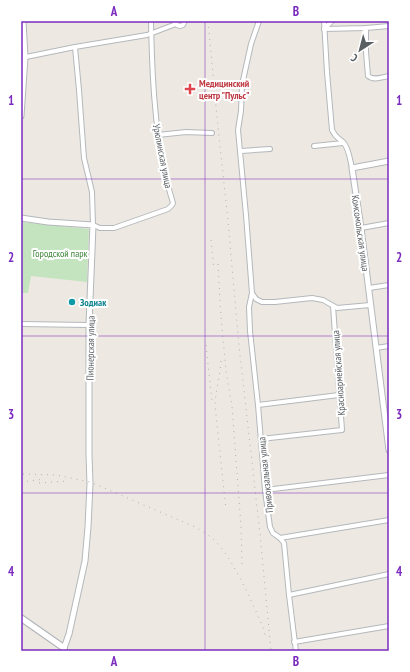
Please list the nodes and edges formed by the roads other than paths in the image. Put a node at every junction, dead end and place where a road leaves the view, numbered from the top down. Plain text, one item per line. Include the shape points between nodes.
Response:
1 (23, 21) edge
2 (150, 21) edge
3 (185, 21) edge
4 (259, 21) edge
5 (324, 21) edge
6 (332, 21) edge
7 (175, 22) edge
8 (389, 26) edge
9 (366, 28) junction
10 (324, 29) junction
11 (151, 33) junction
12 (74, 47) junction
13 (23, 58) edge
14 (389, 76) edge
15 (21, 116) edge
16 (212, 133) dead end
17 (158, 135) junction
18 (343, 142) junction
19 (314, 146) dead end
20 (270, 149) dead end
21 (240, 151) junction
22 (389, 161) edge
23 (352, 168) junction
24 (21, 218) edge
25 (389, 223) edge
26 (93, 225) junction
27 (361, 228) junction
28 (389, 285) edge
29 (368, 288) junction
30 (252, 293) junction
31 (370, 305) junction
32 (333, 306) junction
33 (21, 324) edge
34 (89, 325) junction
35 (389, 346) edge
36 (376, 348) junction
37 (340, 395) junction
38 (258, 405) junction
39 (387, 413) edge
40 (261, 439) junction
41 (389, 450) edge
42 (389, 475) edge
43 (265, 490) junction
44 (389, 520) edge
45 (280, 538) junction
46 (389, 574) edge
47 (289, 595) junction
48 (21, 618) edge
49 (389, 626) edge
50 (294, 642) junction
51 (64, 650) edge
52 (296, 651) edge

1 - 13 street
2 - 11 street, Урюпинская улица
3 - 7 street via 182,26
4 - 21 street, Привокзальная улица via 242,85 238,130
5 - 10 street, Комсомольская улица
6 - 10 street
7 - 11 street
8 - 9 street
9 - 10 street
9 - 14 street via 368,76 375,79
10 - 18 street, Комсомольская улица via 332,130
11 - 12 street
11 - 17 street, Урюпинская улица
12 - 13 street
12 - 26 street, Пионерская улица via 84,158 92,192
13 - 15 street
16 - 17 street
17 - 26 street, Урюпинская улица via 172,205 114,228
18 - 19 street
18 - 23 street, Комсомольская улица
20 - 21 street
21 - 30 street, Привокзальная улица
22 - 23 street
23 - 27 street, Комсомольская улица
24 - 26 street
25 - 27 street
26 - 34 street, Пионерская улица
27 - 29 street, Комсомольская улица
28 - 29 street
29 - 31 street, Комсомольская улица
30 - 32 street, Привокзальная улица via 262,302 312,298 323,300
30 - 38 street, Привокзальная улица via 249,307 250,331
31 - 32 street via 346,308
31 - 36 street, Комсомольская улица
32 - 37 street, Красноармейская улица
33 - 34 street
34 - 51 street, Пионерская улица via 88,526 85,561
35 - 36 street
36 - 39 street, Комсомольская улица
37 - 38 street
37 - 40 street, Красноармейская улица via 342,430
38 - 40 street, Привокзальная улица
39 - 41 street, Комсомольская улица
40 - 43 street, Привокзальная улица
42 - 43 street
43 - 45 street, Привокзальная улица via 270,527
44 - 45 street
45 - 47 street, Привокзальная улица via 284,543
46 - 47 street
47 - 50 street, Привокзальная улица
48 - 51 main road
49 - 50 street
50 - 52 street, Привокзальная улица

